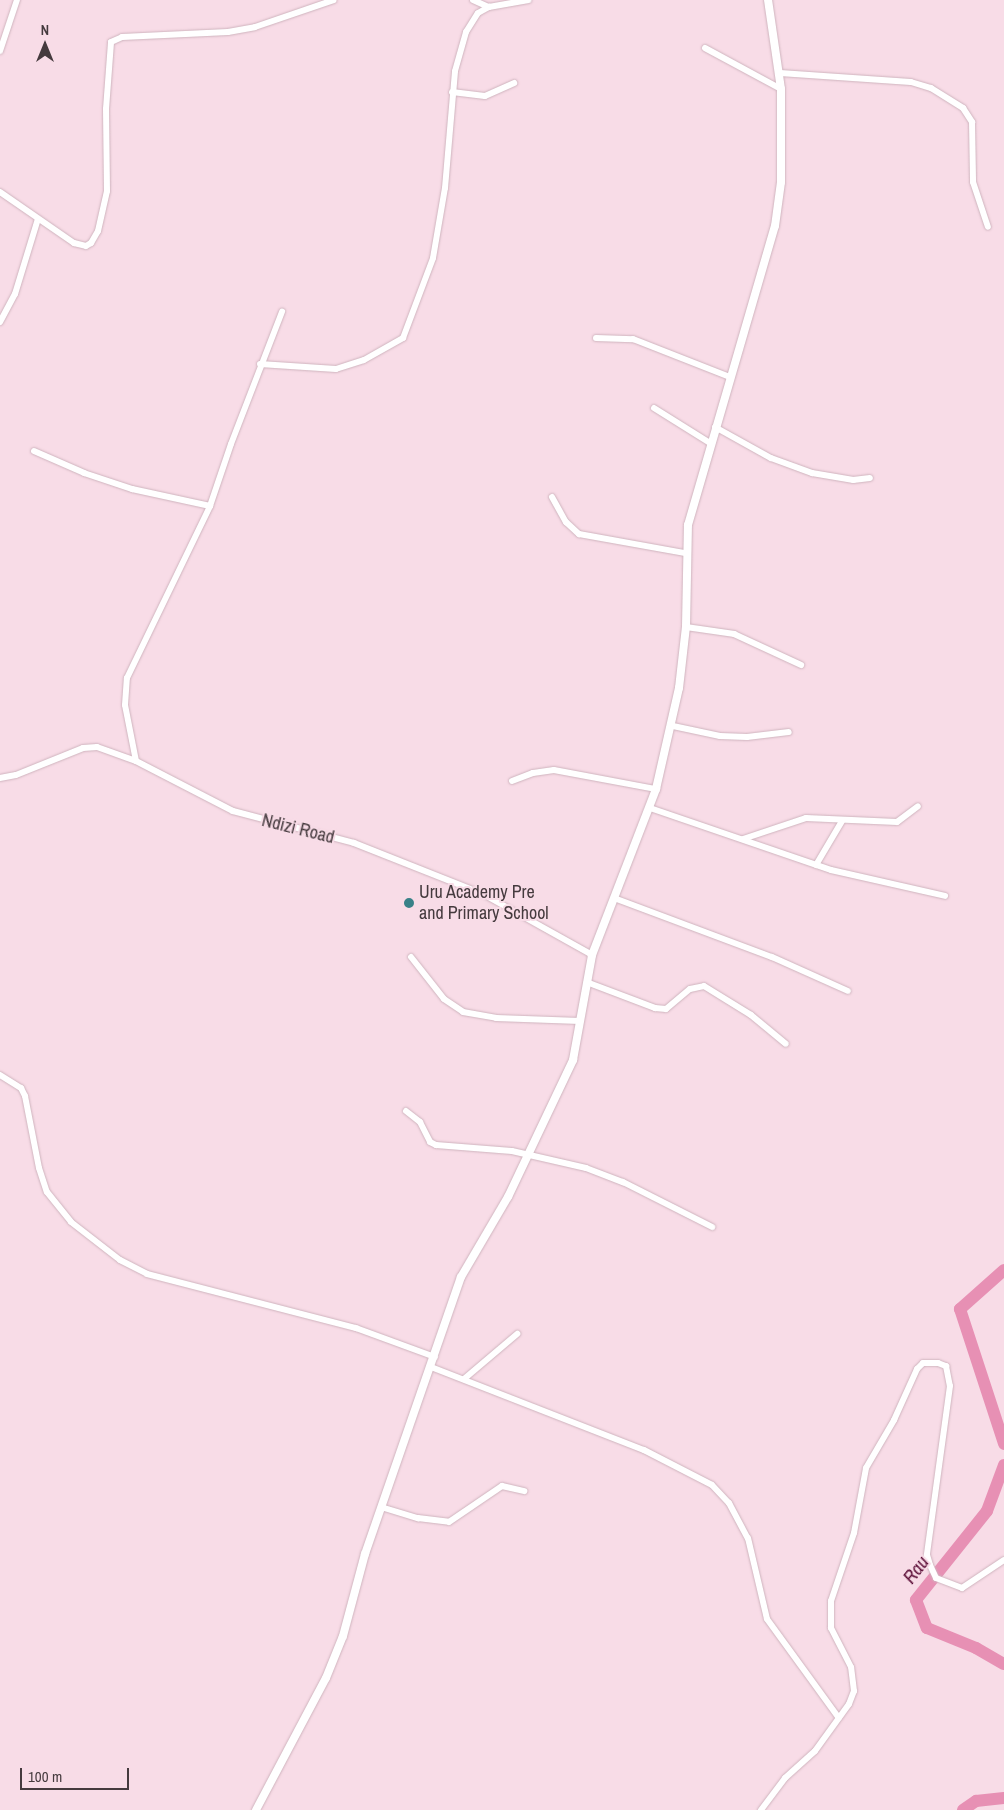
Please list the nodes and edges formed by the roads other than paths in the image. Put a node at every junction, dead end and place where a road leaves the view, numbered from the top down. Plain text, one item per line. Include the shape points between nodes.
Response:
1 (17, 0) edge
2 (334, 0) edge
3 (473, 0) edge
4 (528, 0) edge
5 (768, 0) edge
6 (489, 7) junction
7 (705, 48) dead end
8 (0, 51) edge
9 (780, 73) junction
10 (514, 83) dead end
11 (781, 89) junction
12 (452, 92) junction
13 (0, 192) edge
14 (38, 219) junction
15 (988, 227) dead end
16 (282, 312) dead end
17 (0, 322) edge
18 (596, 338) dead end
19 (260, 364) junction
20 (730, 377) junction
21 (654, 408) dead end
22 (715, 427) junction
23 (710, 443) junction
24 (34, 451) dead end
25 (870, 478) dead end
26 (552, 496) dead end
27 (210, 506) junction
28 (685, 553) junction
29 (686, 627) junction
30 (801, 665) dead end
31 (673, 726) junction
32 (789, 732) dead end
33 (136, 761) junction
34 (0, 778) edge
35 (512, 781) dead end
36 (656, 789) junction
37 (918, 806) dead end
38 (650, 808) junction
39 (842, 821) junction
40 (743, 839) junction
41 (816, 865) junction
42 (944, 896) dead end
43 (614, 898) junction
44 (592, 955) junction
45 (411, 957) dead end
46 (589, 983) junction
47 (848, 991) dead end
48 (580, 1021) junction
49 (786, 1044) dead end
50 (1, 1077) edge
51 (406, 1111) dead end
52 (528, 1154) junction
53 (712, 1227) dead end
54 (517, 1334) dead end
55 (435, 1357) junction
56 (431, 1367) junction
57 (464, 1378) junction
58 (524, 1491) dead end
59 (381, 1507) junction
60 (1004, 1560) edge
61 (839, 1718) junction
62 (256, 1810) edge
63 (761, 1810) edge

1 - 8 street
2 - 14 street via 255,27 228,32 122,37 111,42 106,109 107,191 95,239 86,246 80,246
3 - 6 street
4 - 6 street
5 - 9 street
6 - 12 street via 478,13 466,32
7 - 11 street
9 - 11 street
9 - 15 street via 911,82 931,88 963,108 972,122 973,182
10 - 12 street via 485,96
11 - 20 street via 781,182 775,226
12 - 19 street via 445,188 433,258 403,338 364,360 336,369
13 - 14 street
14 - 17 street via 15,294
16 - 19 street
18 - 20 street via 633,339
19 - 27 street
20 - 22 street
21 - 23 street
22 - 23 street
22 - 25 street via 771,458 812,473 853,480
23 - 28 street via 697,484
24 - 27 street via 132,489
26 - 28 street via 566,522 579,534
27 - 33 street via 127,678 125,705
28 - 29 street
29 - 30 street via 734,634
29 - 31 street
31 - 32 street via 720,736 747,737
31 - 36 street
33 - 34 street, Ndizi Road via 97,747 83,748 16,775
33 - 44 street, Ndizi Road via 240,813 354,843 483,894
35 - 36 street via 554,770
36 - 38 street
37 - 39 street via 897,822
38 - 40 street
38 - 43 street
39 - 40 street via 806,818
39 - 41 street
40 - 41 street
41 - 42 street
43 - 44 street
43 - 47 street via 772,957
44 - 46 street
45 - 48 street via 444,999 463,1012 496,1018
46 - 48 street
46 - 49 street via 646,1006 666,1009 690,989 704,986 751,1015
48 - 52 street via 573,1060
50 - 55 street via 21,1088 47,1192 71,1222 120,1260 147,1274 356,1328
51 - 52 street via 420,1122 430,1142 436,1145
52 - 53 street via 586,1168 623,1182
52 - 55 street via 508,1197 461,1277
54 - 57 street
55 - 56 street
56 - 57 street
56 - 59 street
57 - 61 street via 644,1450 712,1485 729,1503 748,1538 767,1619
58 - 59 street via 502,1486 449,1522 408,1516
59 - 62 street via 343,1636 326,1678
60 - 61 street via 962,1588 948,1585 932,1572 927,1555 950,1386 946,1366 923,1363 866,1468 854,1533 831,1601 831,1628 856,1684
61 - 63 street via 815,1751 785,1778

